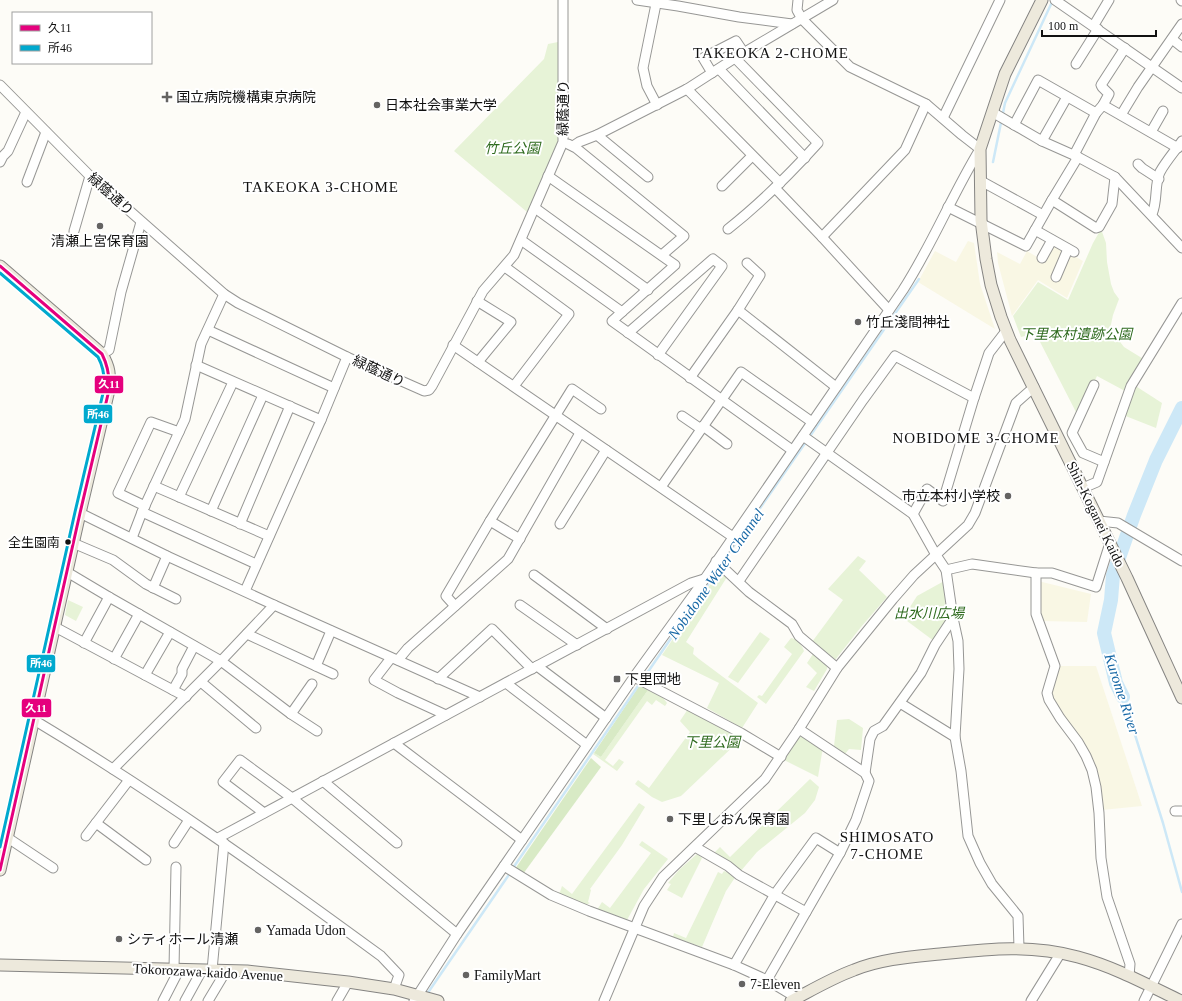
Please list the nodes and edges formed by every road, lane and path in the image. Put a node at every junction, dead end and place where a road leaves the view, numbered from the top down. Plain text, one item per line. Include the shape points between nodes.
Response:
1 (563, 0) edge
2 (637, 0) edge
3 (798, 0) edge
4 (833, 0) edge
5 (1000, 0) edge
6 (1042, 0) edge
7 (1056, 0) edge
8 (1109, 0) edge
9 (678, 3) edge
10 (656, 4) junction
11 (802, 19) junction
12 (792, 24) junction
13 (1182, 24) edge
14 (1096, 27) junction
15 (1172, 39) junction
16 (1182, 47) edge
17 (1125, 48) junction
18 (744, 53) junction
19 (735, 58) junction
20 (1076, 64) dead end
21 (1152, 66) junction
22 (715, 71) junction
23 (0, 85) edge
24 (1182, 88) edge
25 (687, 90) junction
26 (1067, 97) junction
27 (926, 104) junction
28 (657, 105) junction
29 (1103, 105) junction
30 (1164, 111) dead end
31 (26, 112) junction
32 (1096, 113) junction
33 (1121, 115) junction
34 (998, 116) junction
35 (943, 118) junction
36 (1014, 125) junction
37 (46, 132) junction
38 (1151, 132) junction
39 (597, 135) junction
40 (1042, 141) junction
41 (563, 142) junction
42 (1180, 145) edge
43 (573, 146) junction
44 (980, 149) junction
45 (752, 156) junction
46 (1076, 156) junction
47 (805, 158) junction
48 (0, 162) edge
49 (1138, 164) dead end
50 (90, 176) junction
51 (548, 176) junction
52 (648, 177) dead end
53 (1115, 177) junction
54 (1159, 179) junction
55 (981, 181) junction
56 (27, 182) dead end
57 (777, 185) junction
58 (722, 186) dead end
59 (1052, 200) junction
60 (948, 207) junction
61 (535, 208) junction
62 (1152, 214) junction
63 (1043, 215) junction
64 (141, 222) junction
65 (982, 224) junction
66 (728, 229) dead end
67 (1035, 230) junction
68 (74, 231) dead end
69 (822, 237) junction
70 (521, 240) junction
71 (1052, 240) junction
72 (1181, 245) edge
73 (662, 255) junction
74 (1042, 258) dead end
75 (747, 263) dead end
76 (0, 266) edge
77 (505, 267) junction
78 (1056, 277) dead end
79 (648, 290) junction
80 (224, 294) junction
81 (477, 301) junction
82 (1182, 303) edge
83 (738, 310) junction
84 (889, 310) junction
85 (622, 312) junction
86 (208, 330) junction
87 (1006, 331) junction
88 (628, 333) junction
89 (453, 345) junction
90 (102, 354) junction
91 (658, 355) junction
92 (347, 357) junction
93 (478, 362) junction
94 (196, 365) junction
95 (690, 378) junction
96 (233, 382) junction
97 (1094, 385) dead end
98 (514, 386) junction
99 (836, 387) junction
100 (1034, 387) junction
101 (334, 388) junction
102 (263, 395) junction
103 (974, 398) junction
104 (721, 400) junction
105 (290, 406) junction
106 (601, 409) dead end
107 (555, 415) junction
108 (682, 416) dead end
109 (321, 420) junction
110 (812, 422) junction
111 (702, 428) junction
112 (179, 432) junction
113 (580, 433) junction
114 (806, 438) junction
115 (727, 444) dead end
116 (606, 450) junction
117 (792, 450) junction
118 (827, 453) junction
119 (1104, 462) junction
120 (154, 486) junction
121 (661, 487) junction
122 (1083, 488) junction
123 (179, 497) junction
124 (143, 509) junction
125 (211, 511) junction
126 (80, 513) junction
127 (913, 514) junction
128 (490, 521) junction
129 (1099, 521) junction
130 (240, 524) junction
131 (560, 524) dead end
132 (269, 536) junction
133 (733, 537) junction
134 (132, 538) junction
135 (520, 539) junction
136 (74, 543) junction
137 (1111, 547) junction
138 (936, 555) junction
139 (167, 556) junction
140 (1182, 561) edge
141 (256, 564) junction
142 (719, 564) junction
143 (946, 570) junction
144 (67, 572) junction
145 (1036, 573) junction
146 (534, 575) dead end
147 (704, 579) junction
148 (738, 581) junction
149 (153, 588) junction
150 (244, 591) junction
151 (109, 597) junction
152 (176, 599) dead end
153 (274, 605) junction
154 (520, 605) dead end
155 (455, 606) junction
156 (139, 614) junction
157 (953, 618) junction
158 (55, 627) junction
159 (607, 629) junction
160 (331, 631) junction
161 (170, 632) junction
162 (247, 634) junction
163 (84, 643) junction
164 (577, 645) junction
165 (194, 646) junction
166 (114, 659) junction
167 (394, 659) junction
168 (221, 661) junction
169 (316, 666) junction
170 (535, 668) junction
171 (837, 668) junction
172 (333, 674) dead end
173 (145, 675) junction
174 (438, 679) junction
175 (639, 679) junction
176 (200, 682) junction
177 (506, 683) junction
178 (312, 684) dead end
179 (173, 690) junction
180 (186, 697) junction
181 (480, 697) junction
182 (1182, 698) edge
183 (900, 703) junction
184 (291, 714) junction
185 (446, 715) junction
186 (606, 718) junction
187 (34, 720) junction
188 (256, 728) dead end
189 (799, 729) junction
190 (317, 731) dead end
191 (956, 737) junction
192 (394, 743) junction
193 (587, 745) junction
194 (781, 757) junction
195 (113, 769) junction
196 (866, 772) junction
197 (129, 780) junction
198 (323, 781) junction
199 (292, 798) junction
200 (264, 813) junction
201 (189, 820) junction
202 (96, 823) junction
203 (86, 836) dead end
204 (8, 838) junction
205 (522, 840) junction
206 (221, 841) junction
207 (174, 843) dead end
208 (397, 843) dead end
209 (695, 847) junction
210 (840, 853) junction
211 (146, 860) dead end
212 (504, 866) junction
213 (176, 867) dead end
214 (53, 868) dead end
215 (0, 870) edge
216 (775, 894) junction
217 (806, 912) junction
218 (1182, 924) edge
219 (634, 928) junction
220 (457, 934) junction
221 (1019, 948) junction
222 (1060, 954) junction
223 (0, 964) edge
224 (734, 965) junction
225 (177, 970) junction
226 (207, 970) junction
227 (226, 971) junction
228 (1129, 976) junction
229 (767, 980) junction
230 (348, 982) junction
231 (1151, 986) junction
232 (394, 989) junction
233 (416, 998) edge
234 (794, 999) edge
235 (163, 1001) edge
236 (185, 1001) edge
237 (208, 1001) edge
238 (337, 1001) edge
239 (438, 1001) edge
240 (604, 1001) edge
241 (1031, 1001) edge
242 (1144, 1001) edge
243 (1181, 1001) edge

1 - 41 street, 緑蔭通り
2 - 10 street
3 - 11 street via 797,10
4 - 11 street
5 - 35 street
6 - 34 main road, Shin-Koganei Kaido via 1005,74
7 - 14 street
8 - 14 street
9 - 10 street
9 - 12 street via 739,18
10 - 28 street via 643,68 647,86
11 - 12 street
11 - 27 street via 850,67
12 - 18 street
13 - 15 street
14 - 17 street
14 - 20 street
15 - 16 street
15 - 21 street
17 - 21 street
17 - 29 street via 1102,85 1109,94
18 - 19 street
18 - 22 street via 736,41 703,58
19 - 22 street
19 - 47 street via 818,143
21 - 24 street
21 - 33 street
22 - 25 street
22 - 47 street
23 - 31 street, 緑蔭通り
25 - 28 street
25 - 45 street
26 - 32 street
26 - 36 street via 1038,80
26 - 40 street
27 - 35 street
27 - 69 street via 905,150
28 - 39 street
29 - 32 street
29 - 33 street
30 - 38 street
31 - 37 street, 緑蔭通り
31 - 48 street via 8,151
32 - 46 street
33 - 38 street
34 - 36 street
34 - 44 main road, Shin-Koganei Kaido
35 - 44 street
36 - 40 street
37 - 50 street, 緑蔭通り
37 - 56 street
38 - 42 street
39 - 43 street
39 - 52 street
40 - 46 street
41 - 43 street
41 - 51 street, 緑蔭通り
42 - 54 street via 1160,172
43 - 73 street via 684,236
44 - 55 main road, Shin-Koganei Kaido
44 - 60 street
45 - 57 street
45 - 58 street
46 - 53 street
46 - 59 street
47 - 57 street
49 - 54 street
50 - 64 street, 緑蔭通り
50 - 68 street
51 - 61 street, 緑蔭通り
51 - 73 street
53 - 59 street via 1112,204 1099,227 1096,228
53 - 62 street
54 - 62 street via 1156,207
55 - 63 street
55 - 65 main road, Shin-Koganei Kaido
57 - 66 street
57 - 69 street
59 - 63 street
60 - 65 street
60 - 84 street via 921,261
61 - 70 street, 緑蔭通り
61 - 79 street
62 - 72 street
63 - 67 street
64 - 80 street, 緑蔭通り
64 - 90 street via 121,292 109,350
65 - 67 street via 1026,246
65 - 87 main road, Shin-Koganei Kaido via 991,285
67 - 71 street
69 - 84 street
70 - 77 street, 緑蔭通り
70 - 85 street
71 - 74 street
71 - 78 street via 1071,251
73 - 79 street via 675,265
75 - 83 street via 760,275
76 - 90 main road
77 - 81 street, 緑蔭通り
77 - 98 street via 569,314
79 - 85 street
80 - 86 street
80 - 92 street, 緑蔭通り
81 - 89 street, 緑蔭通り
81 - 93 street via 511,322
82 - 119 street via 1131,386
83 - 95 street
83 - 99 street
84 - 99 street
85 - 88 street via 612,321
86 - 94 street via 201,344
86 - 101 street
87 - 100 main road, Shin-Koganei Kaido
87 - 103 street via 989,353
88 - 91 street
88 - 91 street via 713,259 722,266
89 - 92 street, 緑蔭通り via 432,386 424,391
89 - 93 street
90 - 126 main road via 108,365 109,390
91 - 95 street
92 - 101 street
93 - 98 street
94 - 96 street
94 - 112 street via 185,419
95 - 104 street
96 - 102 street
96 - 123 street
97 - 119 street via 1072,433 1083,453
98 - 107 street
99 - 110 street
100 - 122 main road, Shin-Koganei Kaido
100 - 138 street via 1016,403 975,513 968,525
101 - 109 street
102 - 105 street
102 - 125 street
103 - 118 street via 895,356
103 - 127 street via 944,501 928,489
104 - 110 street via 741,372
104 - 111 street
104 - 117 street
105 - 109 street
105 - 130 street
106 - 107 street via 572,389
107 - 113 street
107 - 128 street
108 - 111 street
109 - 132 street
110 - 114 street
111 - 115 street
111 - 121 street
112 - 120 street
112 - 124 street via 151,422 118,493
113 - 116 street
113 - 135 street
114 - 117 street
114 - 118 street
116 - 121 street
116 - 131 street
117 - 133 street
118 - 127 street
118 - 148 street
119 - 122 street via 1097,482
120 - 123 street
120 - 124 street
121 - 133 street
122 - 129 main road, Shin-Koganei Kaido
123 - 125 street
124 - 134 street
124 - 141 street
125 - 130 street
126 - 134 street
126 - 136 main road
127 - 138 street
128 - 135 street
128 - 155 street via 446,596
129 - 137 main road, Shin-Koganei Kaido
129 - 140 street via 1118,523
130 - 132 street
132 - 141 street
133 - 142 street
134 - 139 street
135 - 155 street via 508,559
136 - 144 main road
136 - 149 street via 113,560
137 - 145 street via 1096,587 1052,574
137 - 182 main road, Shin-Koganei Kaido
138 - 143 street
138 - 171 street via 914,575
139 - 149 street
139 - 150 street
141 - 150 street
142 - 147 street
142 - 148 street
143 - 145 street via 972,564
143 - 157 street
144 - 151 street
144 - 158 main road
145 - 228 street via 1036,614 1055,666 1048,693 1049,700 1078,742 1092,770 1097,794 1101,858 1107,896 1130,964
146 - 159 street
147 - 159 street via 697,580
147 - 175 street
148 - 171 street via 792,624 799,636
149 - 152 street
150 - 153 street
151 - 156 street
151 - 163 street
153 - 160 street
153 - 162 street
154 - 164 street
155 - 167 street
156 - 161 street
156 - 166 street
157 - 183 street
157 - 191 street via 958,641 959,669
158 - 163 street
158 - 187 main road
159 - 164 street
160 - 167 street
160 - 169 street
161 - 165 street
161 - 173 street
162 - 168 street
162 - 169 street
163 - 166 street
164 - 170 street
165 - 168 street
165 - 179 street
166 - 173 street
167 - 174 street
167 - 185 street via 374,680
168 - 176 street
168 - 184 street
169 - 172 street
170 - 174 street via 492,628
170 - 177 street
170 - 186 street
171 - 189 street
173 - 179 street
174 - 181 street
175 - 186 street
175 - 194 street
176 - 180 street
176 - 188 street
177 - 181 street
177 - 193 street
178 - 184 street
179 - 180 street
180 - 195 street
181 - 185 street
183 - 191 street
183 - 196 street via 883,726 874,731 870,739
184 - 190 street
185 - 192 street
186 - 193 street
187 - 195 street
187 - 204 main road
189 - 194 street
189 - 196 street
191 - 221 street via 968,836 992,884 1018,916
192 - 198 street
192 - 205 street
193 - 205 street
194 - 209 street via 765,779
195 - 197 street
196 - 210 street via 869,780 856,820
197 - 201 street
197 - 202 street
198 - 199 street
198 - 208 street
199 - 200 street
199 - 200 street via 240,760 223,782
199 - 220 street
200 - 206 street
201 - 206 street
201 - 207 street
202 - 203 street
202 - 211 street
204 - 214 street
204 - 215 main road
205 - 212 street
206 - 226 street
206 - 232 street via 381,956 399,974
209 - 216 street
209 - 219 street via 663,877 644,906
210 - 216 street via 816,838
210 - 217 street
212 - 219 street via 551,895
212 - 220 street
213 - 225 street
216 - 217 street
216 - 224 street
217 - 229 street
218 - 231 street
219 - 224 street
219 - 240 street
220 - 233 street
221 - 222 main road
221 - 234 main road via 896,958 854,970
222 - 228 main road via 1101,964
222 - 241 street
223 - 225 main road, Tokorozawa-kaido Avenue
224 - 229 street
225 - 226 main road, Tokorozawa-kaido Avenue
225 - 235 street
226 - 227 main road, Tokorozawa-kaido Avenue
226 - 236 street
227 - 230 main road, Tokorozawa-kaido Avenue
227 - 237 street
228 - 231 main road
229 - 234 street
230 - 232 main road, Tokorozawa-kaido Avenue
230 - 238 street
231 - 242 street
231 - 243 main road
232 - 233 main road, Tokorozawa-kaido Avenue
233 - 239 main road, Tokorozawa-kaido Avenue

